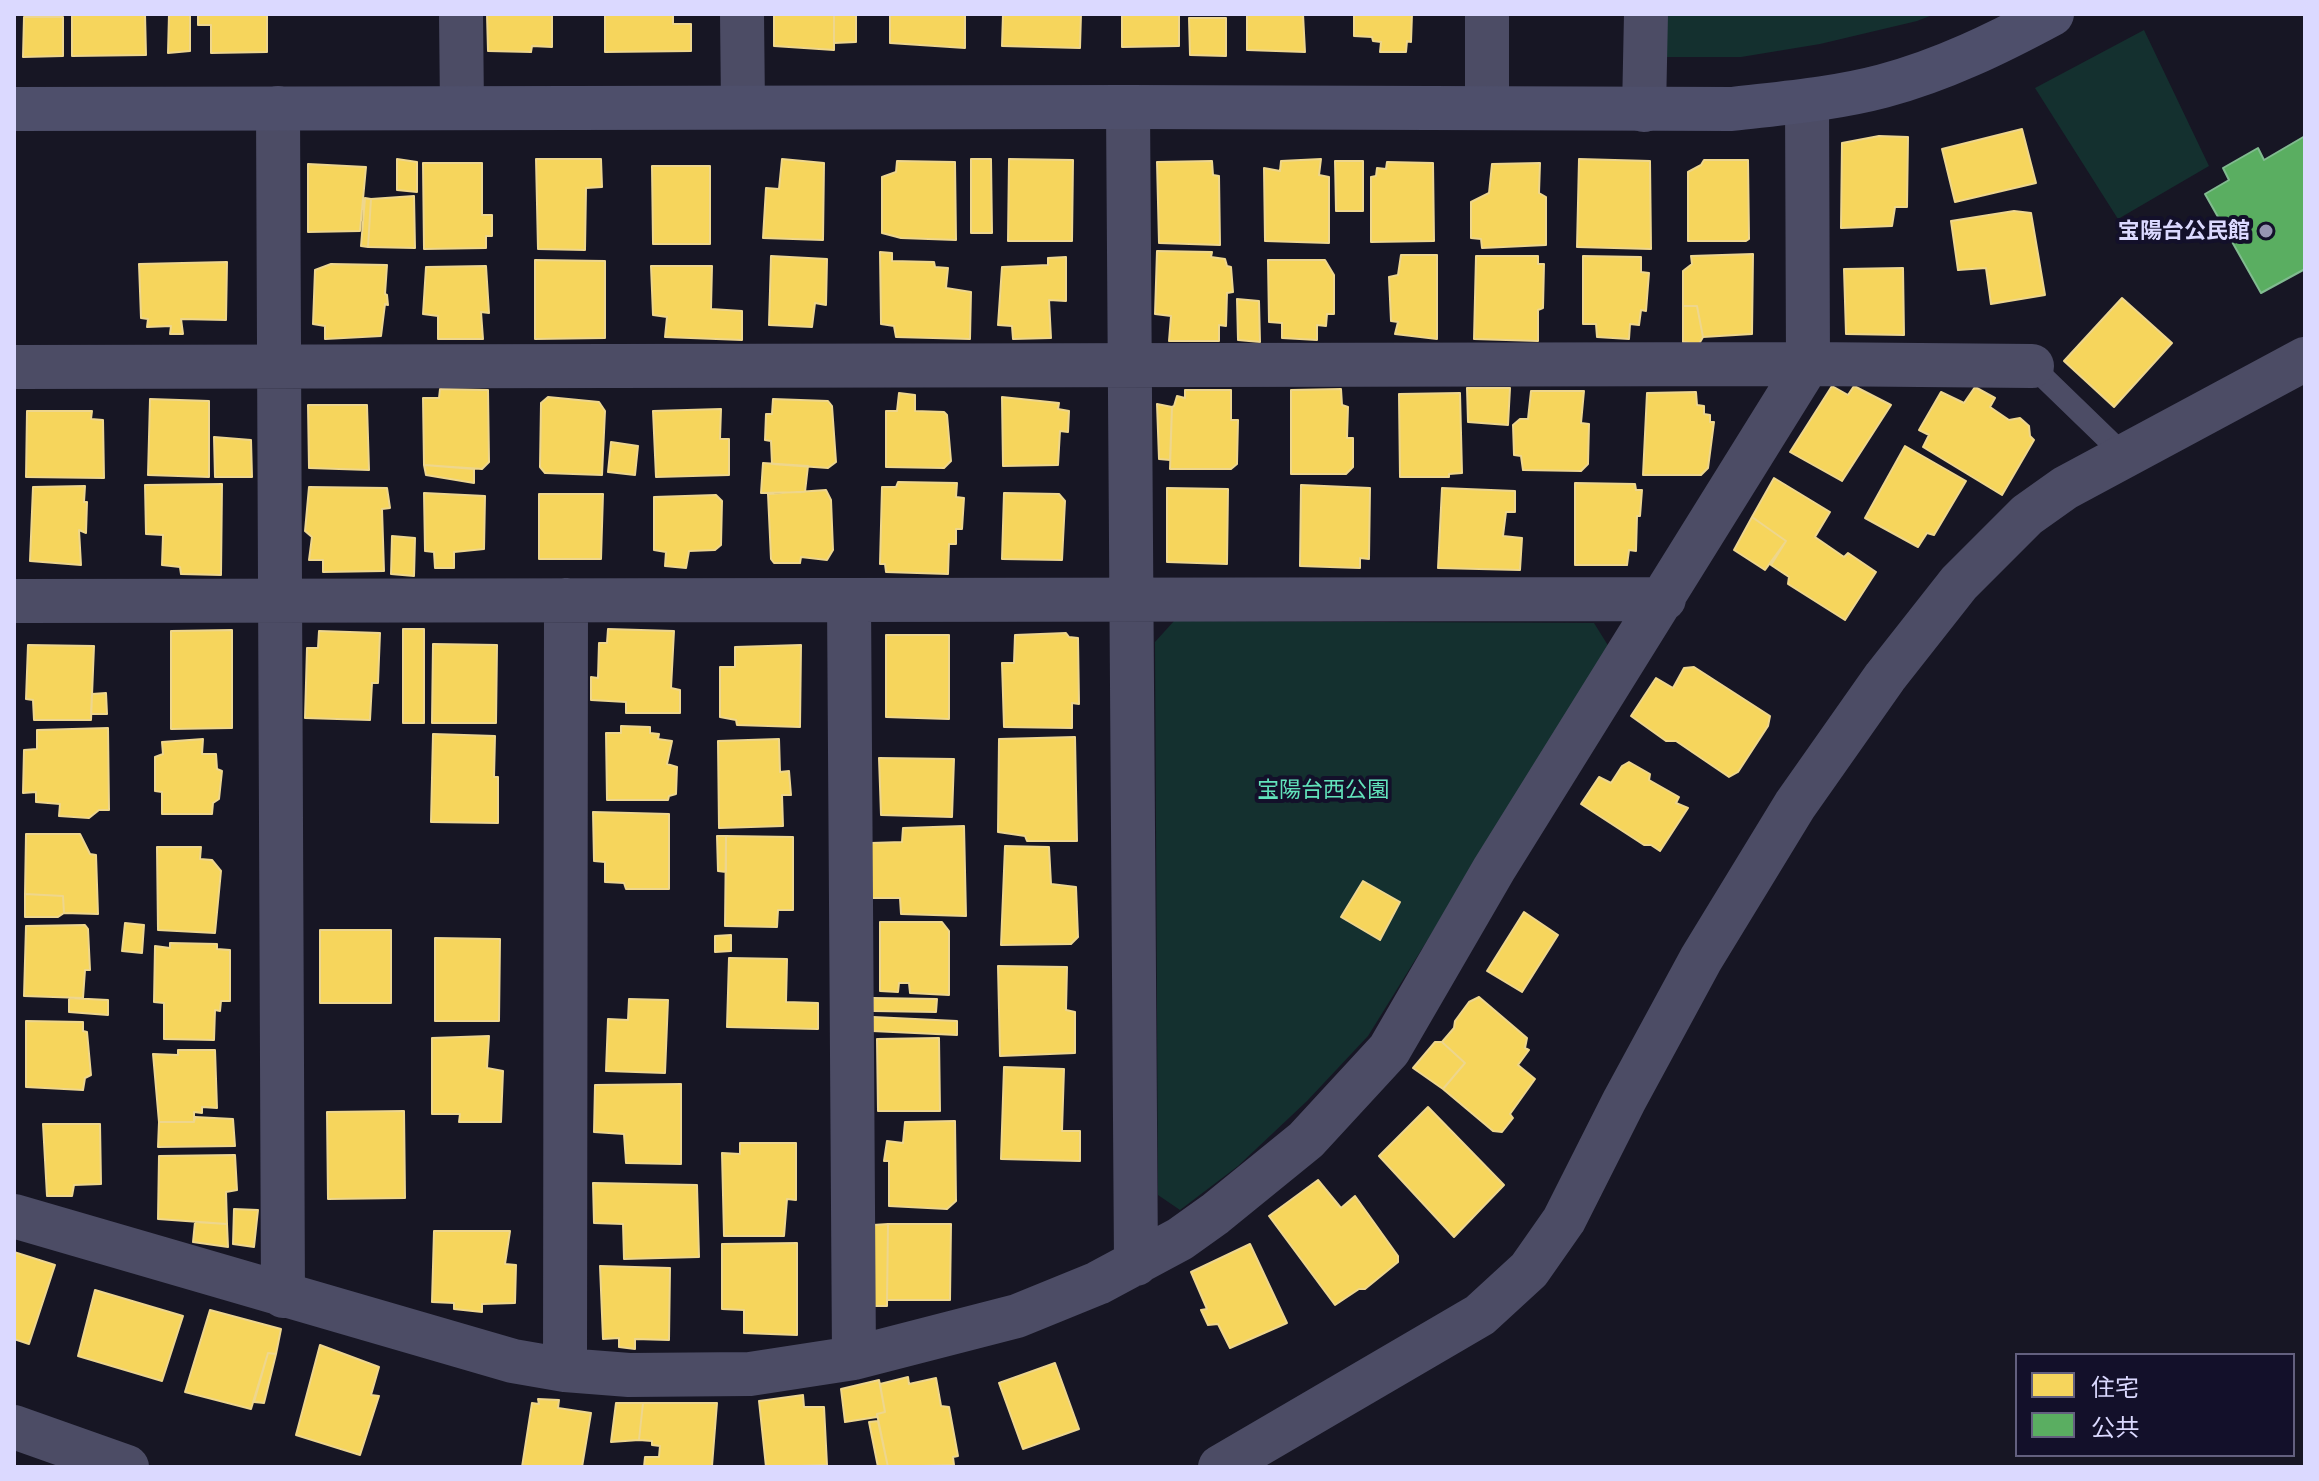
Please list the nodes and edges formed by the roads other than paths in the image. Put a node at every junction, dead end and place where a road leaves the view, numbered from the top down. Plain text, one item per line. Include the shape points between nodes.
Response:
1 (461, 14) edge
2 (742, 14) edge
3 (1487, 14) edge
4 (1646, 14) edge
5 (2052, 14) edge
6 (1807, 101) junction
7 (743, 107) junction
8 (1128, 107) junction
9 (278, 108) junction
10 (462, 108) junction
11 (1487, 108) junction
12 (14, 109) edge
13 (1644, 110) junction
14 (2305, 359) edge
15 (1808, 364) junction
16 (279, 366) junction
17 (1130, 366) junction
18 (2032, 366) joint
19 (14, 367) edge
20 (2126, 457) junction
21 (1664, 599) junction
22 (566, 600) junction
23 (849, 600) junction
24 (1131, 600) junction
25 (14, 601) edge
26 (280, 601) junction
27 (14, 1216) edge
28 (1136, 1264) junction
29 (283, 1296) junction
30 (854, 1358) junction
31 (565, 1370) junction
32 (14, 1427) edge
33 (127, 1467) edge
34 (1220, 1467) edge

1 - 10 street
2 - 7 street
3 - 11 street
4 - 13 street
5 - 6 street via 1940,68
6 - 13 street
6 - 15 street
7 - 8 street
7 - 10 street
8 - 11 street
8 - 17 street
9 - 10 street
9 - 12 street
9 - 16 street
11 - 13 street
14 - 20 street
15 - 17 street
15 - 18 street
15 - 21 street
16 - 17 street
16 - 19 street
16 - 26 street
17 - 24 street
18 - 20 lane
20 - 34 street via 2065,488 2027,515 1959,583 1885,677 1795,805 1709,946 1564,1220 1529,1270 1480,1315
21 - 24 street
21 - 28 street via 1494,869 1389,1050 1306,1140 1215,1214
22 - 23 street
22 - 26 street
22 - 31 street
23 - 24 street
23 - 30 street
24 - 28 street
25 - 26 street
26 - 29 street
27 - 29 street
28 - 30 street via 1017,1316
29 - 31 street via 513,1361
30 - 31 street via 750,1374
32 - 33 street

